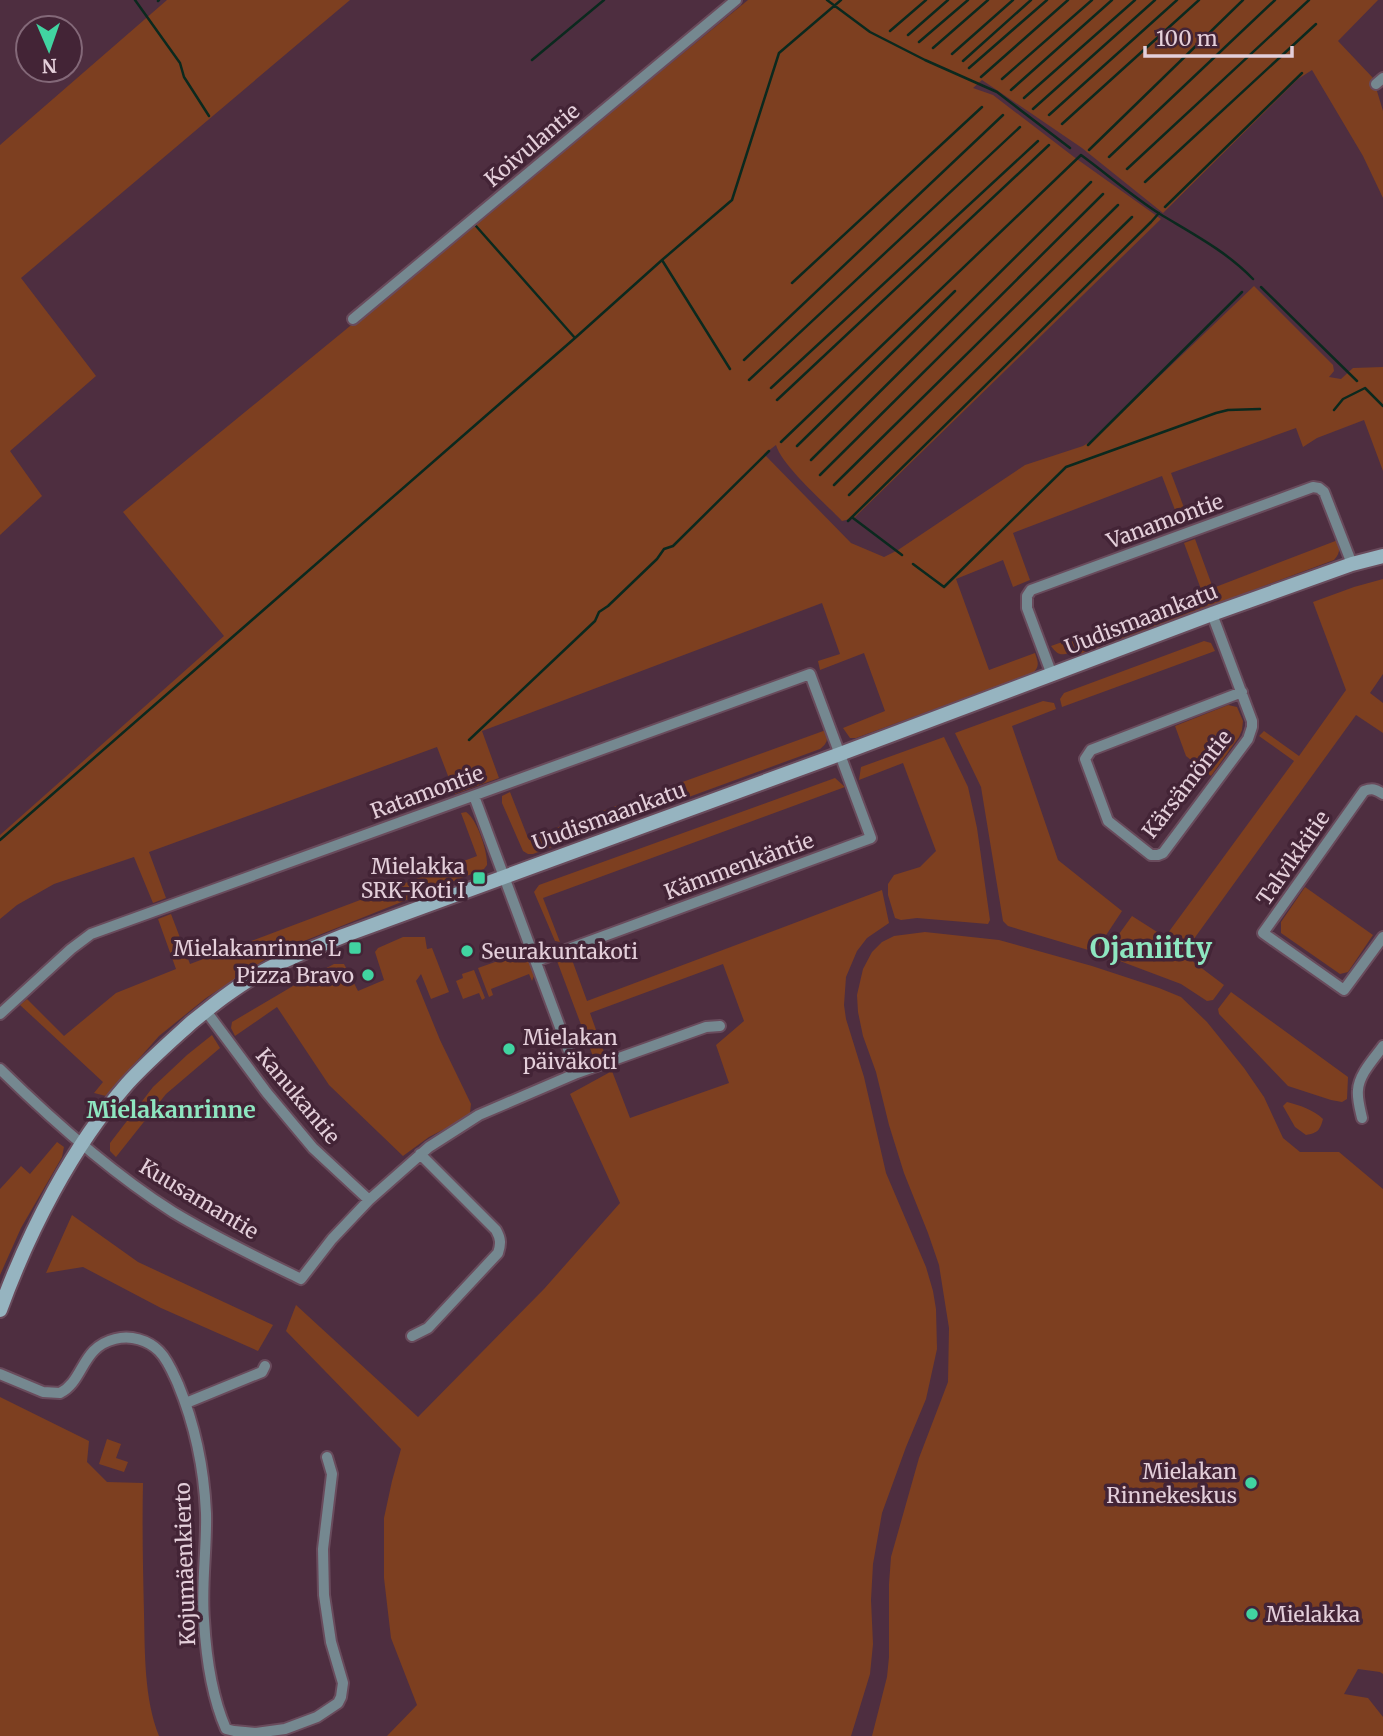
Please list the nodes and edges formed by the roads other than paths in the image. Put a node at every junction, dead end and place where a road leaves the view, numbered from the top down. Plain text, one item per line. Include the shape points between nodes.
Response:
1 (736, 0) edge
2 (353, 319) dead end
3 (1383, 556) edge
4 (1352, 564) junction
5 (1212, 614) junction
6 (1052, 675) junction
7 (1242, 692) junction
8 (840, 754) junction
9 (1383, 794) edge
10 (474, 796) junction
11 (505, 876) junction
12 (1383, 937) edge
13 (536, 961) junction
14 (206, 1011) junction
15 (0, 1014) edge
16 (720, 1026) dead end
17 (1383, 1046) edge
18 (0, 1069) edge
19 (577, 1073) junction
20 (1362, 1118) dead end
21 (83, 1144) junction
22 (420, 1154) junction
23 (369, 1200) junction
24 (0, 1310) edge
25 (412, 1336) dead end
26 (265, 1366) dead end
27 (0, 1374) edge
28 (186, 1403) junction
29 (327, 1457) dead end

1 - 2 street, Koivulantie
3 - 4 street, Uudismaankatu
4 - 5 street, Uudismaankatu
4 - 6 street, Vanamontie via 1324,492 1313,487 1031,590 1027,608
5 - 6 street, Uudismaankatu
5 - 7 street, Kärsämöntie
6 - 8 street, Uudismaankatu
7 - 7 street, Kärsämöntie via 1087,754 1108,821 1151,855 1163,853 1248,739 1252,721
8 - 10 street, Ratamontie via 810,674
8 - 11 street, Uudismaankatu
8 - 13 street, Kämmenkäntie via 871,838
9 - 12 street, Talvikkitie via 1364,791 1263,933 1344,990
10 - 11 street
10 - 15 street, Ratamontie via 91,934
11 - 13 street
11 - 14 street, Uudismaankatu via 294,956
13 - 19 street
14 - 21 street, Uudismaankatu via 127,1084
14 - 23 street, Kanukantie via 306,1139
16 - 19 street
17 - 20 street via 1359,1083
18 - 21 street, Kuusamantie
19 - 22 street via 479,1115
21 - 23 street, Kuusamantie via 174,1212 301,1279
21 - 24 street, Uudismaankatu via 40,1219
22 - 23 street
22 - 25 street via 496,1230 501,1245 428,1328
26 - 28 street via 261,1372
27 - 28 street, Kojumäenkierto via 43,1392 60,1393 102,1344 132,1338 151,1345 166,1359
28 - 29 street, Kojumäenkierto via 205,1496 203,1616 208,1662 226,1729 256,1733 285,1729 317,1717 341,1697 343,1683 324,1595 323,1549 332,1474

